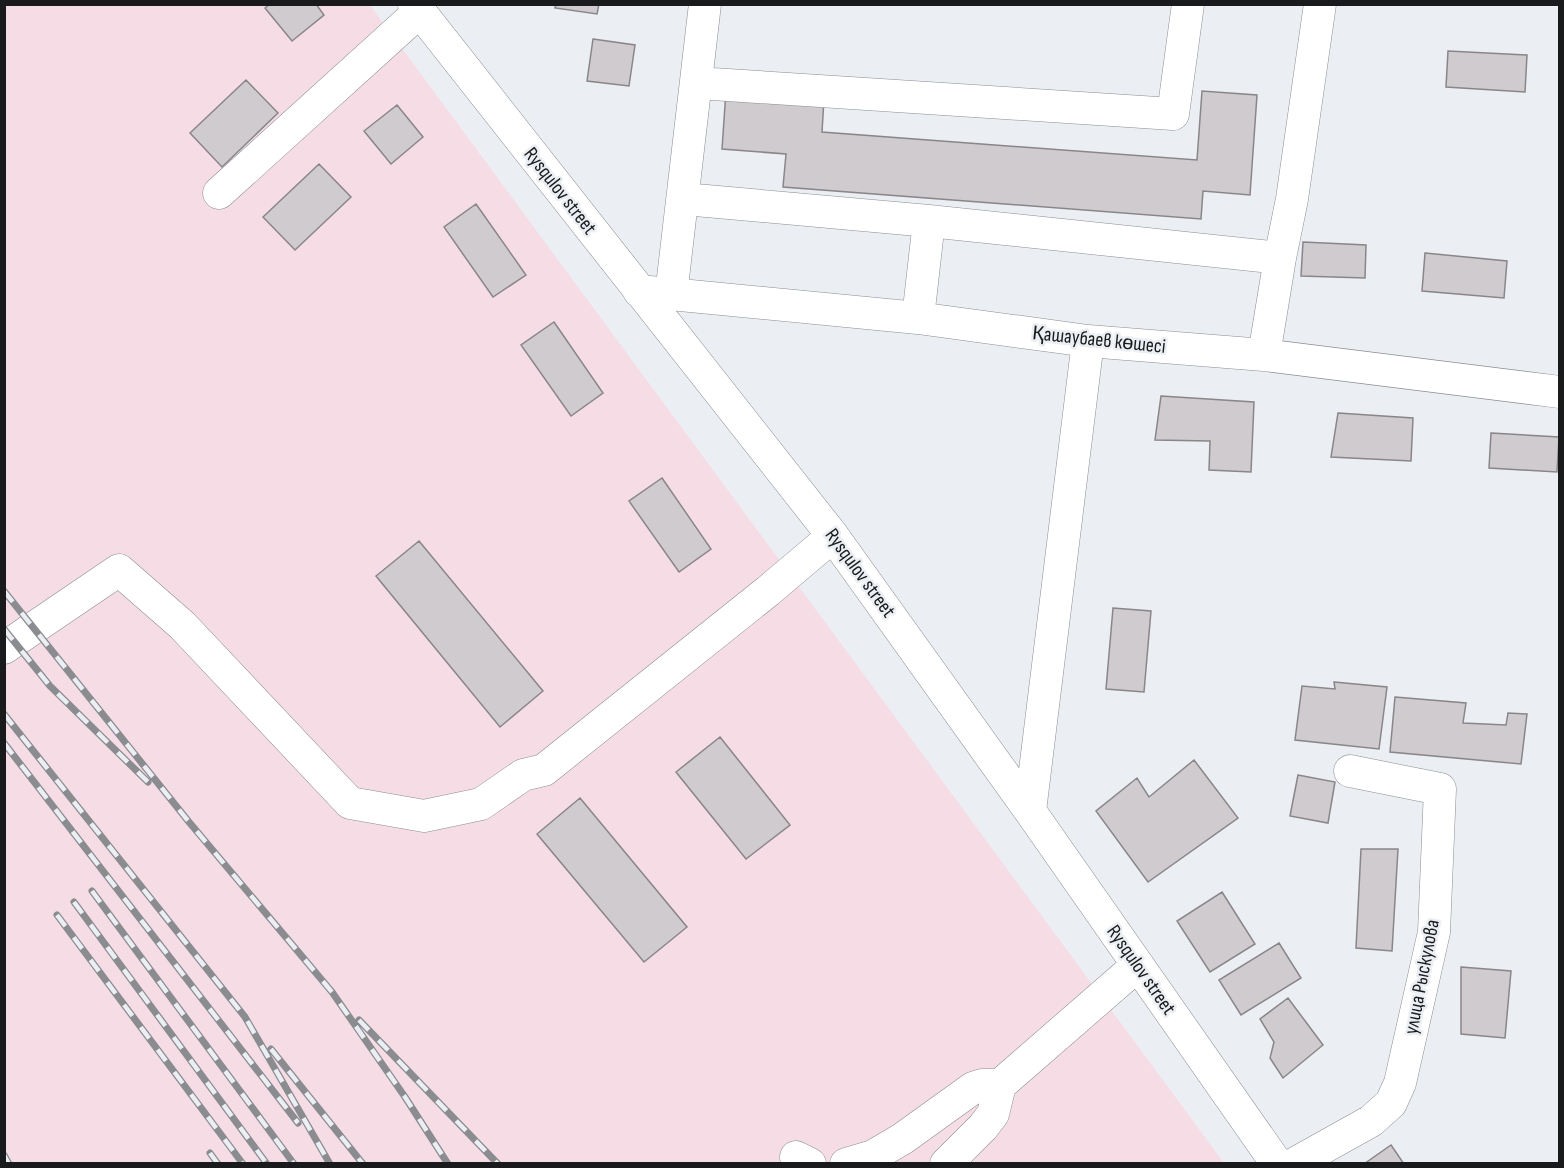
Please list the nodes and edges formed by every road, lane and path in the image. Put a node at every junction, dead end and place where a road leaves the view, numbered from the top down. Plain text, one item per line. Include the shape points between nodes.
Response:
1 (705, 4) edge
2 (1188, 4) edge
3 (1320, 4) edge
4 (417, 8) edge
5 (697, 83) junction
6 (219, 193) dead end
7 (684, 199) junction
8 (929, 221) junction
9 (1280, 258) junction
10 (639, 291) junction
11 (671, 295) junction
12 (918, 318) junction
13 (1088, 341) junction
14 (1264, 355) junction
15 (1560, 392) edge
16 (833, 536) junction
17 (4, 648) edge
18 (1350, 771) dead end
19 (1030, 811) junction
20 (1138, 965) junction
21 (1000, 1085) junction
22 (846, 1164) edge
23 (946, 1164) edge
24 (1277, 1164) edge
25 (1294, 1164) edge

1 - 5 street
2 - 5 street via 1173,114
3 - 9 street
4 - 6 street
4 - 10 street, Rysqulov street
5 - 7 street
7 - 8 street
7 - 11 street
8 - 9 street
8 - 12 street
9 - 14 street
10 - 11 street, Қашаубаев көшесі
10 - 16 street, Rysqulov street
11 - 12 street, Қашаубаев көшесі
12 - 13 street, Қашаубаев көшесі
13 - 14 street, Қашаубаев көшесі
13 - 19 street
14 - 15 street, Қашаубаев көшесі
16 - 17 street via 544,770 523,775 481,804 424,816 350,802 182,625 119,570
16 - 19 street, Rysqulov street
18 - 25 street, улица Рыскулова via 1440,789 1434,932 1400,1083 1391,1103 1371,1121
19 - 20 street, Rysqulov street
20 - 21 street
20 - 24 street, Rysqulov street
21 - 22 street via 972,1088 902,1139 873,1156
21 - 23 street via 993,1114

